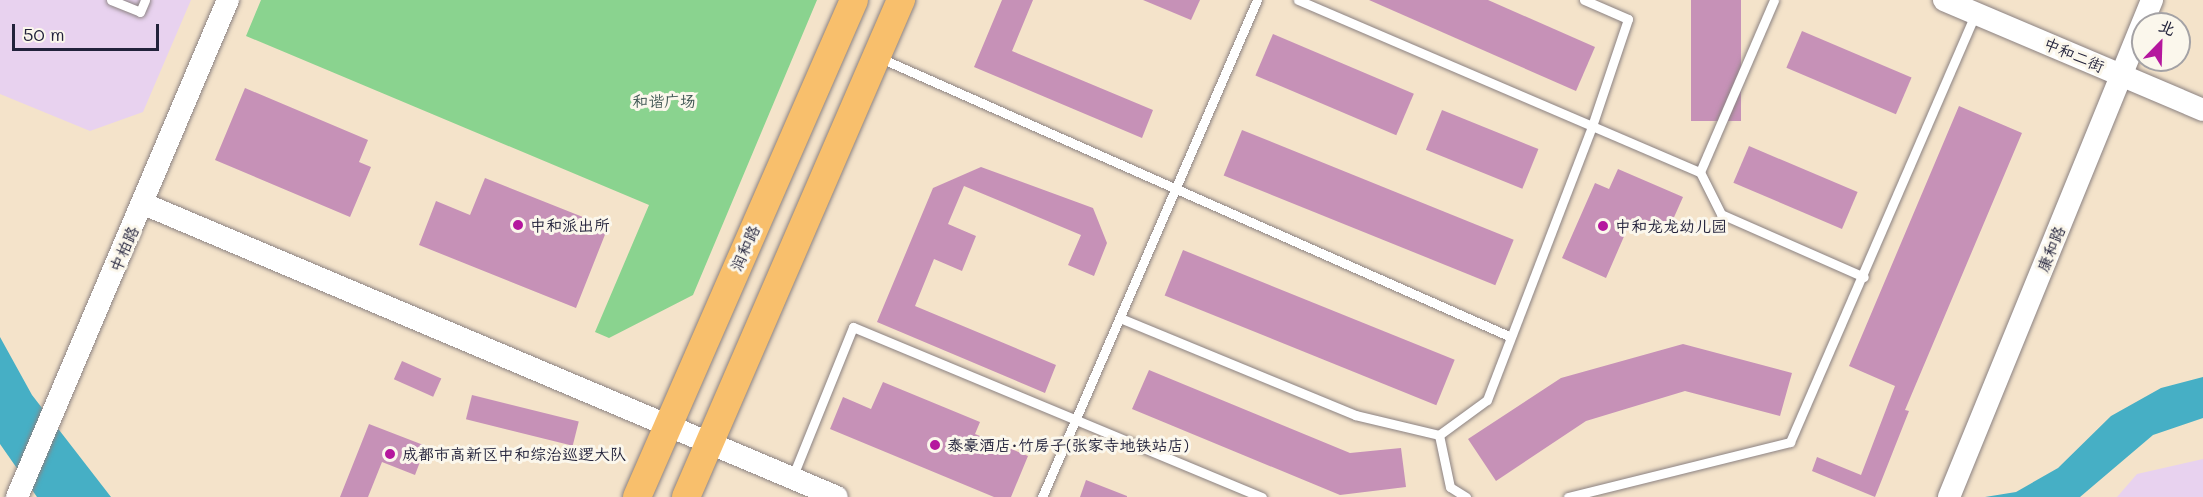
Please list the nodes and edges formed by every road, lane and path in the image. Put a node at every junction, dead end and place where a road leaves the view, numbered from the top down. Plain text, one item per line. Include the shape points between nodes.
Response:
1 (111, 0) edge
2 (145, 0) edge
3 (228, 0) edge
4 (854, 0) edge
5 (901, 0) edge
6 (1257, 0) edge
7 (1584, 0) edge
8 (1774, 0) edge
9 (1944, 0) edge
10 (2152, 0) edge
11 (1304, 1) edge
12 (1977, 7) edge
13 (876, 57) junction
14 (2124, 69) junction
15 (2203, 95) edge
16 (2203, 110) edge
17 (1592, 126) junction
18 (1700, 172) junction
19 (1176, 189) junction
20 (144, 204) junction
21 (1864, 277) junction
22 (1120, 318) junction
23 (1511, 337) junction
24 (1076, 420) junction
25 (668, 425) junction
26 (1439, 435) junction
27 (710, 443) junction
28 (792, 478) junction
29 (20, 491) edge
30 (1950, 494) edge
31 (637, 497) edge
32 (686, 497) edge
33 (837, 497) edge
34 (1042, 497) edge
35 (1262, 497) edge
36 (1466, 497) edge
37 (1568, 497) edge

1 - 2 lane via 140,12
3 - 20 street, 中柏路
4 - 25 main road, 润和路
5 - 13 main road
6 - 19 lane
7 - 17 lane via 1628,20
8 - 18 lane
9 - 12 street, 中和二街
10 - 14 street, 康和路
11 - 17 lane
12 - 14 street, 中和二街
12 - 21 lane
13 - 19 lane
13 - 27 main road
14 - 15 street, 中和二街
14 - 16 street, 中和二街
14 - 30 street, 康和路
17 - 18 lane
17 - 23 lane
18 - 21 lane via 1721,214
19 - 22 lane
19 - 23 lane
20 - 25 street
20 - 29 street, 中柏路
21 - 37 lane via 1790,442
22 - 24 lane
22 - 26 lane via 1355,415
23 - 26 lane via 1487,400
24 - 28 lane via 853,327
24 - 34 lane
24 - 35 lane
25 - 27 street
25 - 31 main road, 润和路
26 - 36 lane via 1450,487
27 - 28 street
27 - 32 main road
28 - 33 street

